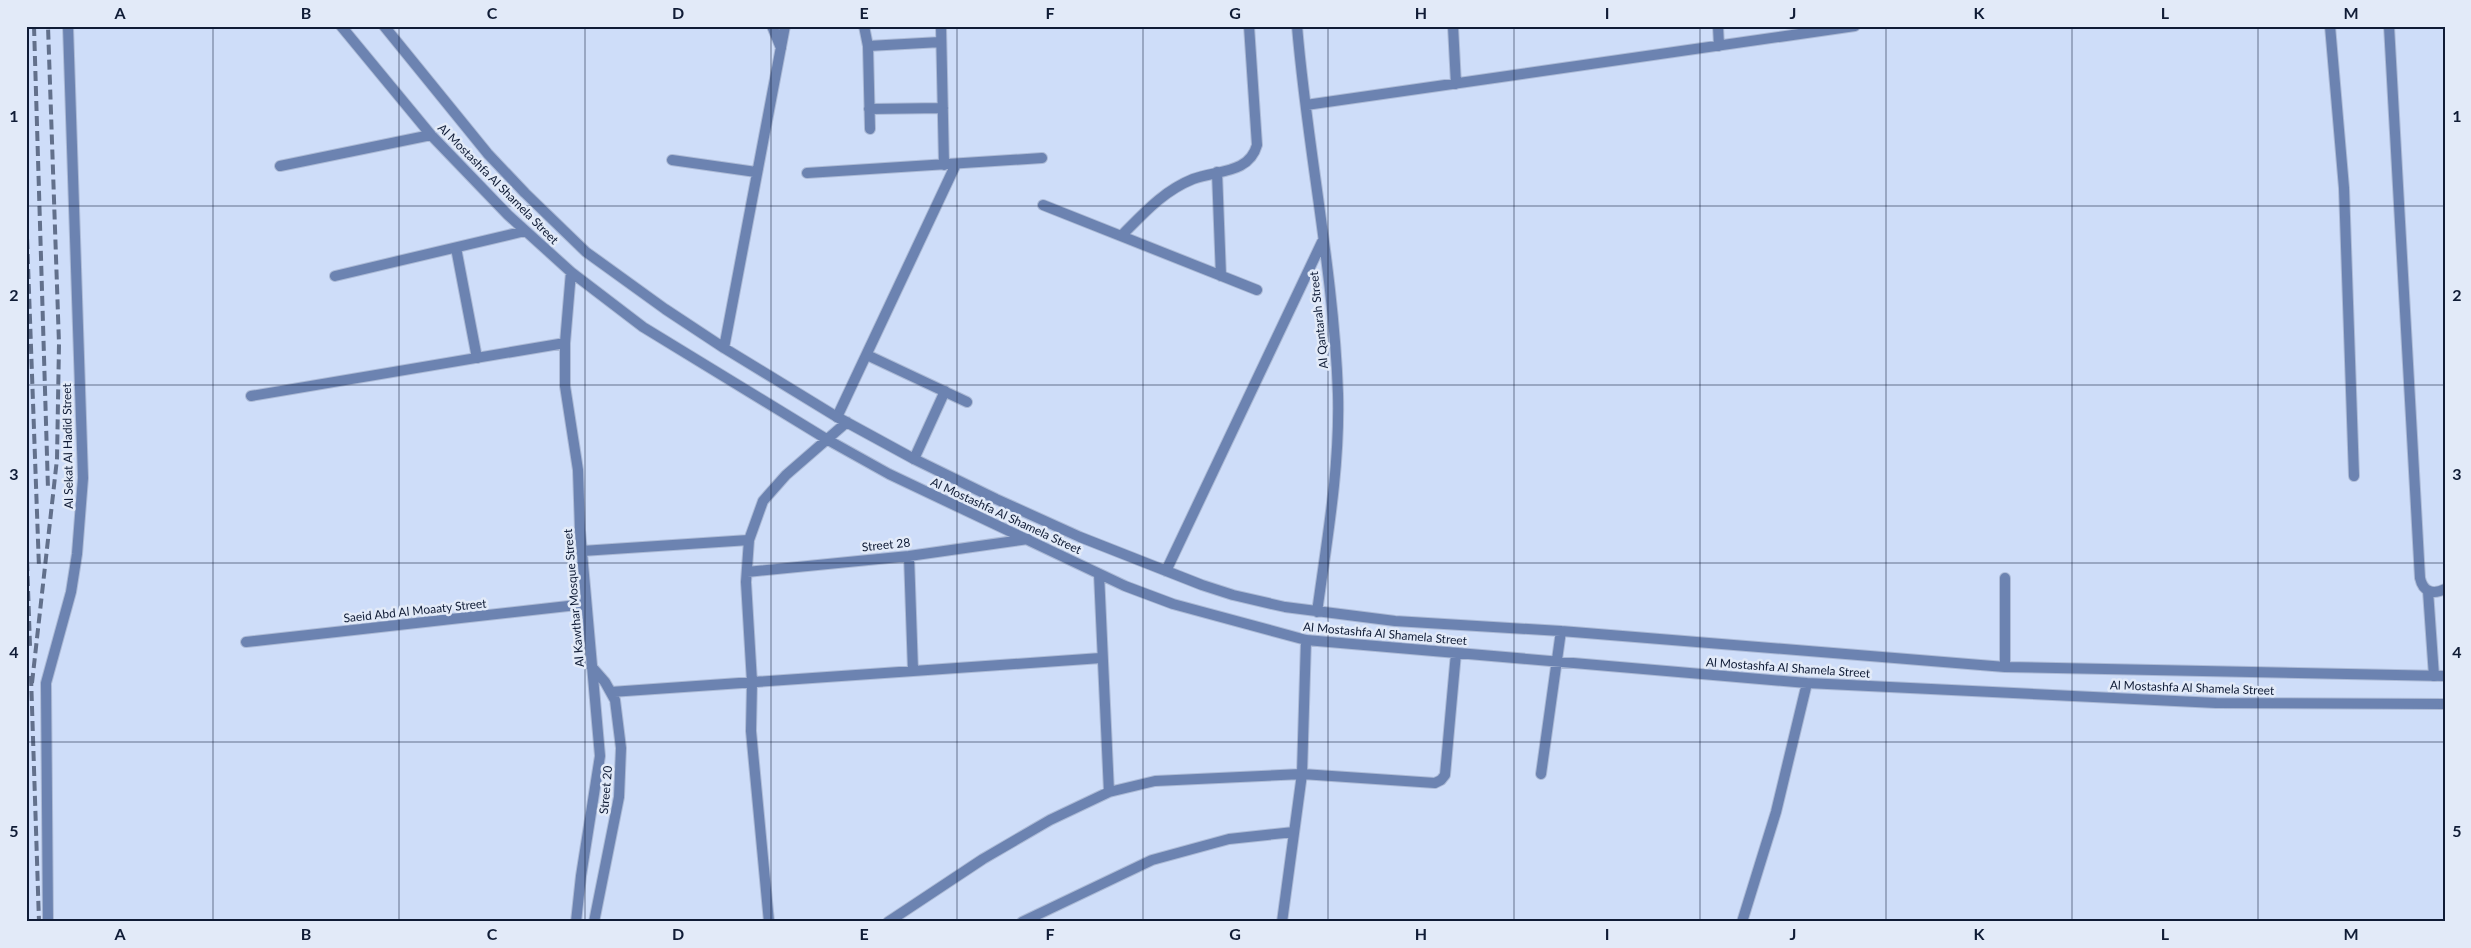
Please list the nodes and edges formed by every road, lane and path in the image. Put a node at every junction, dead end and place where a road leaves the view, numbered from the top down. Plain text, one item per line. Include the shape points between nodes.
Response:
1 (68, 26) edge
2 (341, 26) edge
3 (384, 26) edge
4 (772, 26) edge
5 (785, 26) edge
6 (864, 26) edge
7 (941, 26) edge
8 (1250, 26) edge
9 (1297, 26) edge
10 (1453, 26) edge
11 (1718, 26) edge
12 (1855, 26) edge
13 (2330, 26) edge
14 (2390, 26) edge
15 (941, 42) junction
16 (868, 46) junction
17 (1719, 46) junction
18 (781, 48) junction
19 (1456, 84) junction
20 (1306, 105) junction
21 (943, 108) junction
22 (869, 109) junction
23 (870, 129) dead end
24 (431, 135) junction
25 (1042, 158) dead end
26 (672, 160) dead end
27 (956, 164) junction
28 (944, 165) junction
29 (280, 166) dead end
30 (756, 172) junction
31 (1217, 172) junction
32 (807, 173) dead end
33 (1043, 205) dead end
34 (526, 231) junction
35 (1121, 236) junction
36 (1322, 241) junction
37 (456, 248) junction
38 (571, 272) junction
39 (335, 276) dead end
40 (1221, 276) junction
41 (1257, 290) dead end
42 (565, 343) junction
43 (724, 348) junction
44 (866, 355) junction
45 (477, 358) junction
46 (945, 391) junction
47 (251, 396) dead end
48 (967, 402) dead end
49 (837, 417) junction
50 (847, 422) junction
51 (828, 440) junction
52 (914, 458) junction
53 (2354, 476) dead end
54 (1028, 539) junction
55 (749, 540) junction
56 (582, 551) junction
57 (909, 556) junction
58 (1166, 571) junction
59 (747, 572) junction
60 (1099, 574) junction
61 (2005, 578) dead end
62 (2445, 590) edge
63 (2428, 591) junction
64 (586, 604) junction
65 (1318, 612) junction
66 (1560, 632) junction
67 (1306, 640) junction
68 (246, 642) dead end
69 (1456, 653) junction
70 (1101, 658) junction
71 (1556, 662) junction
72 (591, 666) junction
73 (2006, 667) junction
74 (913, 671) junction
75 (2434, 676) junction
76 (2445, 676) edge
77 (752, 682) junction
78 (1807, 683) junction
79 (611, 692) junction
80 (2445, 704) edge
81 (1302, 774) junction
82 (1542, 774) dead end
83 (1109, 792) junction
84 (1294, 832) junction
85 (48, 922) edge
86 (576, 922) edge
87 (594, 922) edge
88 (769, 922) edge
89 (888, 922) edge
90 (1022, 922) edge
91 (1282, 922) edge
92 (1742, 922) edge

1 - 85 street, Al Sekat Al Hadid Street via 83,478 78,554 46,683
2 - 24 street, Al Mostashfa Al Shamela Street
3 - 43 street, Al Mostashfa Al Shamela Street via 488,154 586,252
4 - 18 street
5 - 18 street
6 - 16 street
7 - 15 street
8 - 31 street via 1257,145 1255,153 1242,166
9 - 20 street, Al Qantarah Street
10 - 19 street
11 - 17 street
12 - 17 street
13 - 53 street via 2344,188
14 - 63 street via 2420,578 2423,588
15 - 16 street
15 - 21 street
16 - 22 street
17 - 19 street
18 - 30 street
19 - 20 street
20 - 36 street, Al Qantarah Street
21 - 22 street
21 - 28 street
22 - 23 street
24 - 29 street
24 - 34 street, Al Mostashfa Al Shamela Street
25 - 27 street
26 - 30 street
27 - 28 street
27 - 44 street
28 - 32 street
30 - 43 street
31 - 35 street via 1193,179 1165,194
31 - 40 street
33 - 35 street
34 - 37 street
34 - 38 street, Al Mostashfa Al Shamela Street
35 - 40 street
36 - 58 street
36 - 65 street, Al Qantarah Street via 1336,356 1338,432
37 - 39 street
37 - 45 street
38 - 42 street, Al Kawthar Mosque Street
38 - 51 street, Al Mostashfa Al Shamela Street via 643,326
40 - 41 street
42 - 45 street
42 - 56 street, Al Kawthar Mosque Street via 565,386 578,470
43 - 49 street, Al Mostashfa Al Shamela Street
44 - 46 street
44 - 49 street
45 - 47 street
46 - 48 street
46 - 52 street
49 - 50 street, Al Mostashfa Al Shamela Street
50 - 51 street
50 - 52 street, Al Mostashfa Al Shamela Street
51 - 54 street, Al Mostashfa Al Shamela Street via 889,474
51 - 55 street via 786,475 763,501
52 - 58 street, Al Mostashfa Al Shamela Street via 1005,503
54 - 57 street, Street 28
54 - 60 street, Al Mostashfa Al Shamela Street
55 - 56 street
55 - 59 street
56 - 64 street, Al Kawthar Mosque Street
57 - 59 street, Street 28
57 - 74 street
58 - 65 street, Al Mostashfa Al Shamela Street via 1234,595 1285,608
59 - 77 street
60 - 67 street, Al Mostashfa Al Shamela Street via 1173,604
60 - 70 street
61 - 73 street
62 - 63 street
63 - 75 street
64 - 68 street, Saeid Abd Al Moaaty Street
64 - 72 street, Al Kawthar Mosque Street
65 - 66 street, Al Mostashfa Al Shamela Street via 1395,621
66 - 71 street
66 - 73 street, Al Mostashfa Al Shamela Street
67 - 69 street, Al Mostashfa Al Shamela Street
67 - 81 street
69 - 71 street, Al Mostashfa Al Shamela Street
69 - 81 street via 1445,775 1441,780 1435,783
70 - 74 street
70 - 83 street
71 - 78 street, Al Mostashfa Al Shamela Street
71 - 82 street
72 - 79 street, Street 20
72 - 86 street, Al Kawthar Mosque Street via 600,756
73 - 75 street, Al Mostashfa Al Shamela Street
74 - 77 street
75 - 76 street, Al Mostashfa Al Shamela Street
77 - 79 street
77 - 88 street via 751,731
78 - 80 street, Al Mostashfa Al Shamela Street via 2216,703
78 - 92 street via 1776,812
79 - 87 street, Street 20 via 619,724 621,772 614,826
81 - 83 street via 1155,781
81 - 84 street
83 - 89 street via 1050,820 983,859
84 - 90 street via 1229,839 1152,860
84 - 91 street

